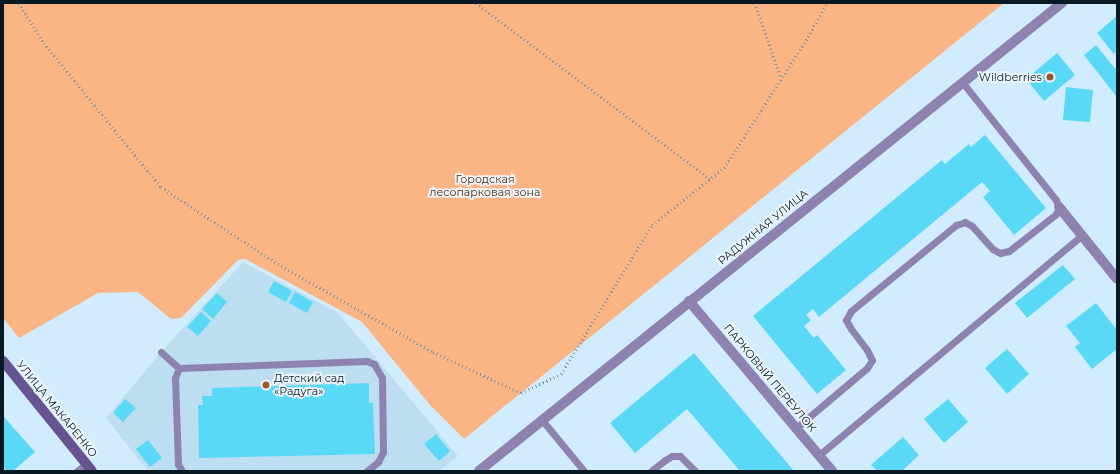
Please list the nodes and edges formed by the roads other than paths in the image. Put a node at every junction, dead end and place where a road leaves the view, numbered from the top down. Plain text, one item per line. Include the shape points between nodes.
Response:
1 (1062, 3) edge
2 (963, 83) junction
3 (1059, 206) junction
4 (1082, 235) junction
5 (1117, 279) edge
6 (690, 301) junction
7 (161, 352) dead end
8 (3, 361) edge
9 (179, 368) junction
10 (542, 420) junction
11 (796, 428) junction
12 (819, 456) junction
13 (89, 467) edge
14 (831, 470) edge
15 (77, 471) edge
16 (182, 471) edge
17 (367, 471) edge
18 (478, 471) edge
19 (584, 471) edge
20 (651, 471) edge
21 (695, 471) edge

1 - 2 street, РАДУЖНАЯ УЛИЦА
2 - 3 lane
2 - 6 street, РАДУЖНАЯ УЛИЦА
3 - 4 street
3 - 11 lane via 1056,214 1009,251 1000,254 972,226 965,222 956,225 851,311 846,320 872,360 867,368
4 - 5 street
4 - 12 lane
6 - 10 street, РАДУЖНАЯ УЛИЦА
6 - 11 street, ПАРКОВЫЙ ПЕРЕУЛОК
7 - 9 lane
8 - 13 street, УЛИЦА МАКАРЕНКО
9 - 16 lane via 175,378 178,464
9 - 17 lane via 370,362 378,368 382,378 383,452 378,462
10 - 18 street, РАДУЖНАЯ УЛИЦА
10 - 19 lane
11 - 12 street, ПАРКОВЫЙ ПЕРЕУЛОК
12 - 14 street, ПАРКОВЫЙ ПЕРЕУЛОК
13 - 15 lane
20 - 21 lane via 672,456 680,456

